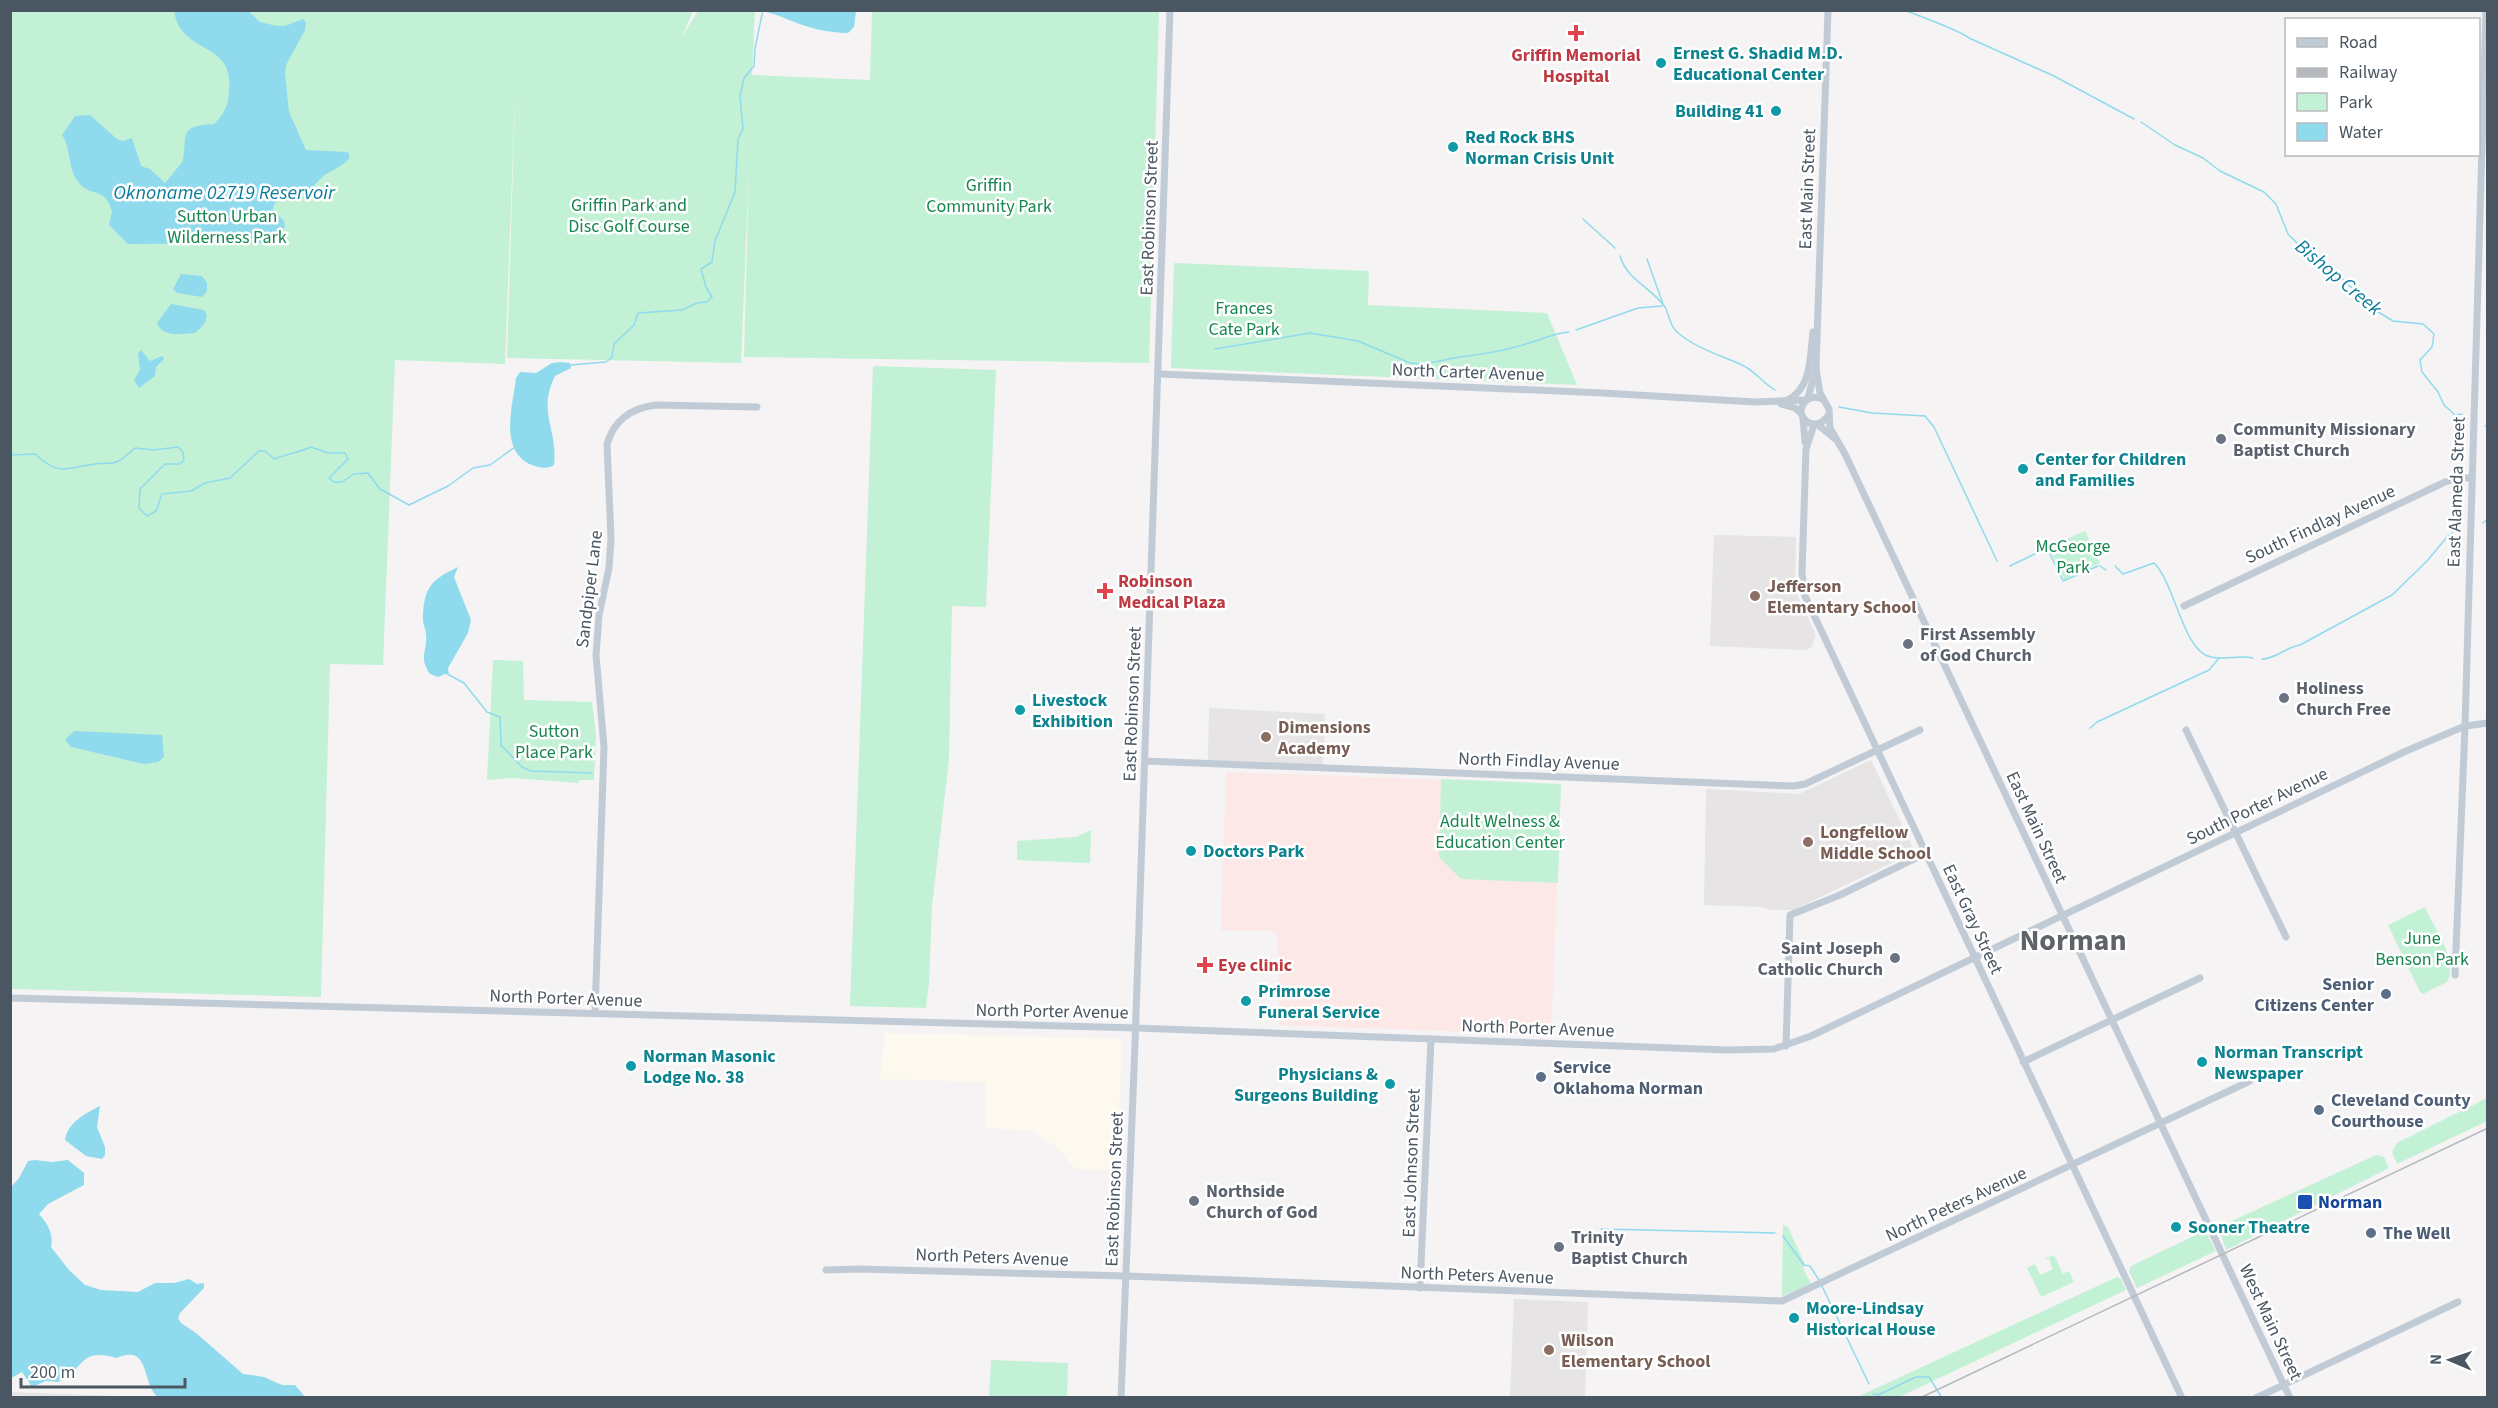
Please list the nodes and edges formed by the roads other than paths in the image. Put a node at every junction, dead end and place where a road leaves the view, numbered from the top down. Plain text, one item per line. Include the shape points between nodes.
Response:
1 (1170, 10) edge
2 (1828, 10) edge
3 (2486, 10) edge
4 (1818, 300) junction
5 (1816, 368) junction
6 (1159, 374) junction
7 (1807, 399) junction
8 (1822, 399) junction
9 (1780, 402) junction
10 (757, 407) dead end
11 (1828, 413) junction
12 (1802, 415) junction
13 (1816, 424) junction
14 (1838, 441) junction
15 (1806, 448) junction
16 (2472, 478) junction
17 (2184, 606) dead end
18 (2487, 723) edge
19 (2465, 726) junction
20 (1920, 730) dead end
21 (2186, 730) dead end
22 (1877, 750) junction
23 (1145, 761) junction
24 (2236, 832) junction
25 (1926, 853) junction
26 (2062, 916) junction
27 (2286, 937) dead end
28 (1974, 957) junction
29 (2455, 975) dead end
30 (2200, 978) dead end
31 (10, 998) edge
32 (595, 1013) junction
33 (2113, 1019) junction
34 (1136, 1028) junction
35 (1431, 1039) junction
36 (1786, 1046) junction
37 (2023, 1062) junction
38 (2250, 1081) dead end
39 (2160, 1123) junction
40 (2071, 1165) junction
41 (2209, 1226) joint
42 (826, 1270) dead end
43 (1126, 1276) junction
44 (1420, 1288) junction
45 (2458, 1302) dead end
46 (2284, 1384) junction
47 (1121, 1398) edge
48 (2182, 1398) edge
49 (2256, 1398) edge
50 (2290, 1398) edge

1 - 6 street, East Robinson Street
2 - 4 street, East Main Street
3 - 16 street, East Alameda Street
4 - 5 street, East Main Street
4 - 9 street via 1807,378 1797,394
5 - 7 street, East Main Street
5 - 8 street, East Main Street
6 - 9 street, North Carter Avenue
6 - 23 street, East Robinson Street
7 - 8 street
7 - 9 street, North Carter Avenue
7 - 12 street
8 - 11 street
9 - 12 street, North Carter Avenue
10 - 32 street, Sandpiper Lane via 642,408 621,419 607,444 611,539 596,655 604,747
11 - 13 street
11 - 14 street, East Main Street via 1830,428
12 - 13 street
12 - 15 street
13 - 14 street, East Main Street
13 - 15 street
14 - 26 street, East Main Street
15 - 22 street, East Gray Street via 1802,583 1806,600
16 - 17 street, South Findlay Avenue via 2459,478 2433,488
16 - 19 street, East Alameda Street
18 - 19 street, South Porter Avenue
19 - 24 street, South Porter Avenue
19 - 29 street, East Alameda Street
20 - 22 street, North Findlay Avenue
21 - 24 street
22 - 23 street, North Findlay Avenue via 1805,784 1784,786
22 - 25 street, East Gray Street
23 - 34 street, East Robinson Street
24 - 26 street, South Porter Avenue
24 - 27 street
25 - 28 street, East Gray Street
25 - 36 street via 1790,915
26 - 28 street, North Porter Avenue
26 - 33 street, East Main Street
28 - 36 street, North Porter Avenue
28 - 37 street, East Gray Street
30 - 33 street
31 - 32 street, North Porter Avenue
32 - 34 street, North Porter Avenue
33 - 37 street
33 - 39 street, East Main Street
34 - 35 street, North Porter Avenue
34 - 43 street, East Robinson Street
35 - 36 street, North Porter Avenue via 1727,1050
35 - 44 street, East Johnson Street
37 - 40 street, East Gray Street
38 - 39 street, North Peters Avenue
39 - 40 street, North Peters Avenue
39 - 41 street, East Main Street
40 - 44 street, North Peters Avenue via 1782,1301
40 - 48 street, East Gray Street
41 - 46 street, West Main Street
42 - 43 street, North Peters Avenue
43 - 44 street, North Peters Avenue
43 - 47 street, East Robinson Street
45 - 46 street
46 - 49 street
46 - 50 street, West Main Street

